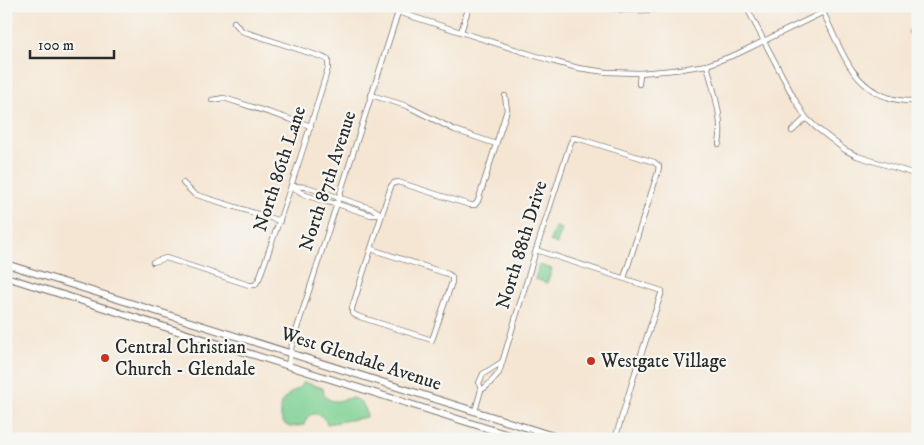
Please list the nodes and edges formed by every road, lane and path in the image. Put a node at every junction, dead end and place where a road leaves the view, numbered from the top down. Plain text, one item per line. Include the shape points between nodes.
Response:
1 (400, 6) edge
2 (470, 6) edge
3 (598, 6) edge
4 (673, 6) edge
5 (746, 6) edge
6 (836, 6) edge
7 (398, 12) junction
8 (823, 12) junction
9 (234, 22) dead end
10 (918, 25) edge
11 (911, 31) dead end
12 (461, 32) junction
13 (764, 41) junction
14 (708, 65) junction
15 (640, 73) junction
16 (639, 84) dead end
17 (372, 95) junction
18 (505, 96) dead end
19 (212, 100) dead end
20 (918, 100) edge
21 (806, 118) junction
22 (311, 126) junction
23 (792, 131) dead end
24 (496, 144) junction
25 (719, 144) dead end
26 (918, 175) edge
27 (183, 183) dead end
28 (291, 186) junction
29 (313, 189) junction
30 (310, 197) junction
31 (339, 197) junction
32 (337, 204) junction
33 (382, 215) junction
34 (280, 221) junction
35 (371, 249) junction
36 (536, 250) junction
37 (154, 262) dead end
38 (6, 264) edge
39 (6, 277) edge
40 (624, 278) junction
41 (291, 352) junction
42 (502, 362) junction
43 (288, 365) junction
44 (483, 374) junction
45 (490, 381) junction
46 (481, 390) junction
47 (475, 411) junction
48 (471, 423) junction
49 (522, 439) edge
50 (563, 439) edge
51 (615, 439) edge

1 - 7 street, North 87th Avenue
2 - 12 street
3 - 4 street via 636,10
5 - 13 street
6 - 8 street
7 - 12 street
7 - 17 street, North 87th Avenue
8 - 13 street
8 - 20 street via 850,68 859,79 888,98
9 - 22 street, North 86th Lane via 242,31 328,60
10 - 11 street
12 - 15 street via 578,68
13 - 14 street
13 - 21 street
14 - 15 street
14 - 25 street via 721,124
15 - 16 street
17 - 24 street via 407,106 455,130
17 - 31 street, North 87th Avenue
18 - 24 street via 507,110
19 - 22 street via 224,98
21 - 23 street
21 - 26 street via 845,150
22 - 28 street, North 86th Lane
24 - 33 street via 475,205 398,182 391,186
27 - 34 street via 194,194
28 - 29 street
28 - 30 street
28 - 34 street, North 86th Lane
29 - 30 street
29 - 31 street
30 - 32 street
31 - 32 street, North 87th Avenue
31 - 33 street
32 - 33 street via 371,215
32 - 41 street, North 87th Avenue
33 - 35 street
34 - 37 street, North 86th Lane via 255,285 166,258
35 - 35 street via 452,277 432,340 352,313
36 - 40 street
36 - 40 street, North 88th Drive via 573,138 654,162 659,166 658,172
36 - 42 street, North 88th Drive
38 - 41 main road, West Glendale Avenue
39 - 43 main road, West Glendale Avenue
40 - 51 street via 662,291
41 - 43 street, North 87th Avenue
41 - 47 main road, West Glendale Avenue
42 - 44 street
42 - 45 street, North 88th Drive via 499,373
43 - 48 main road, West Glendale Avenue
44 - 45 street
44 - 46 street, North 88th Drive via 478,383
45 - 46 street, North 88th Drive
46 - 47 street, North 88th Drive
47 - 48 main road
47 - 50 main road, West Glendale Avenue
48 - 49 main road, West Glendale Avenue

